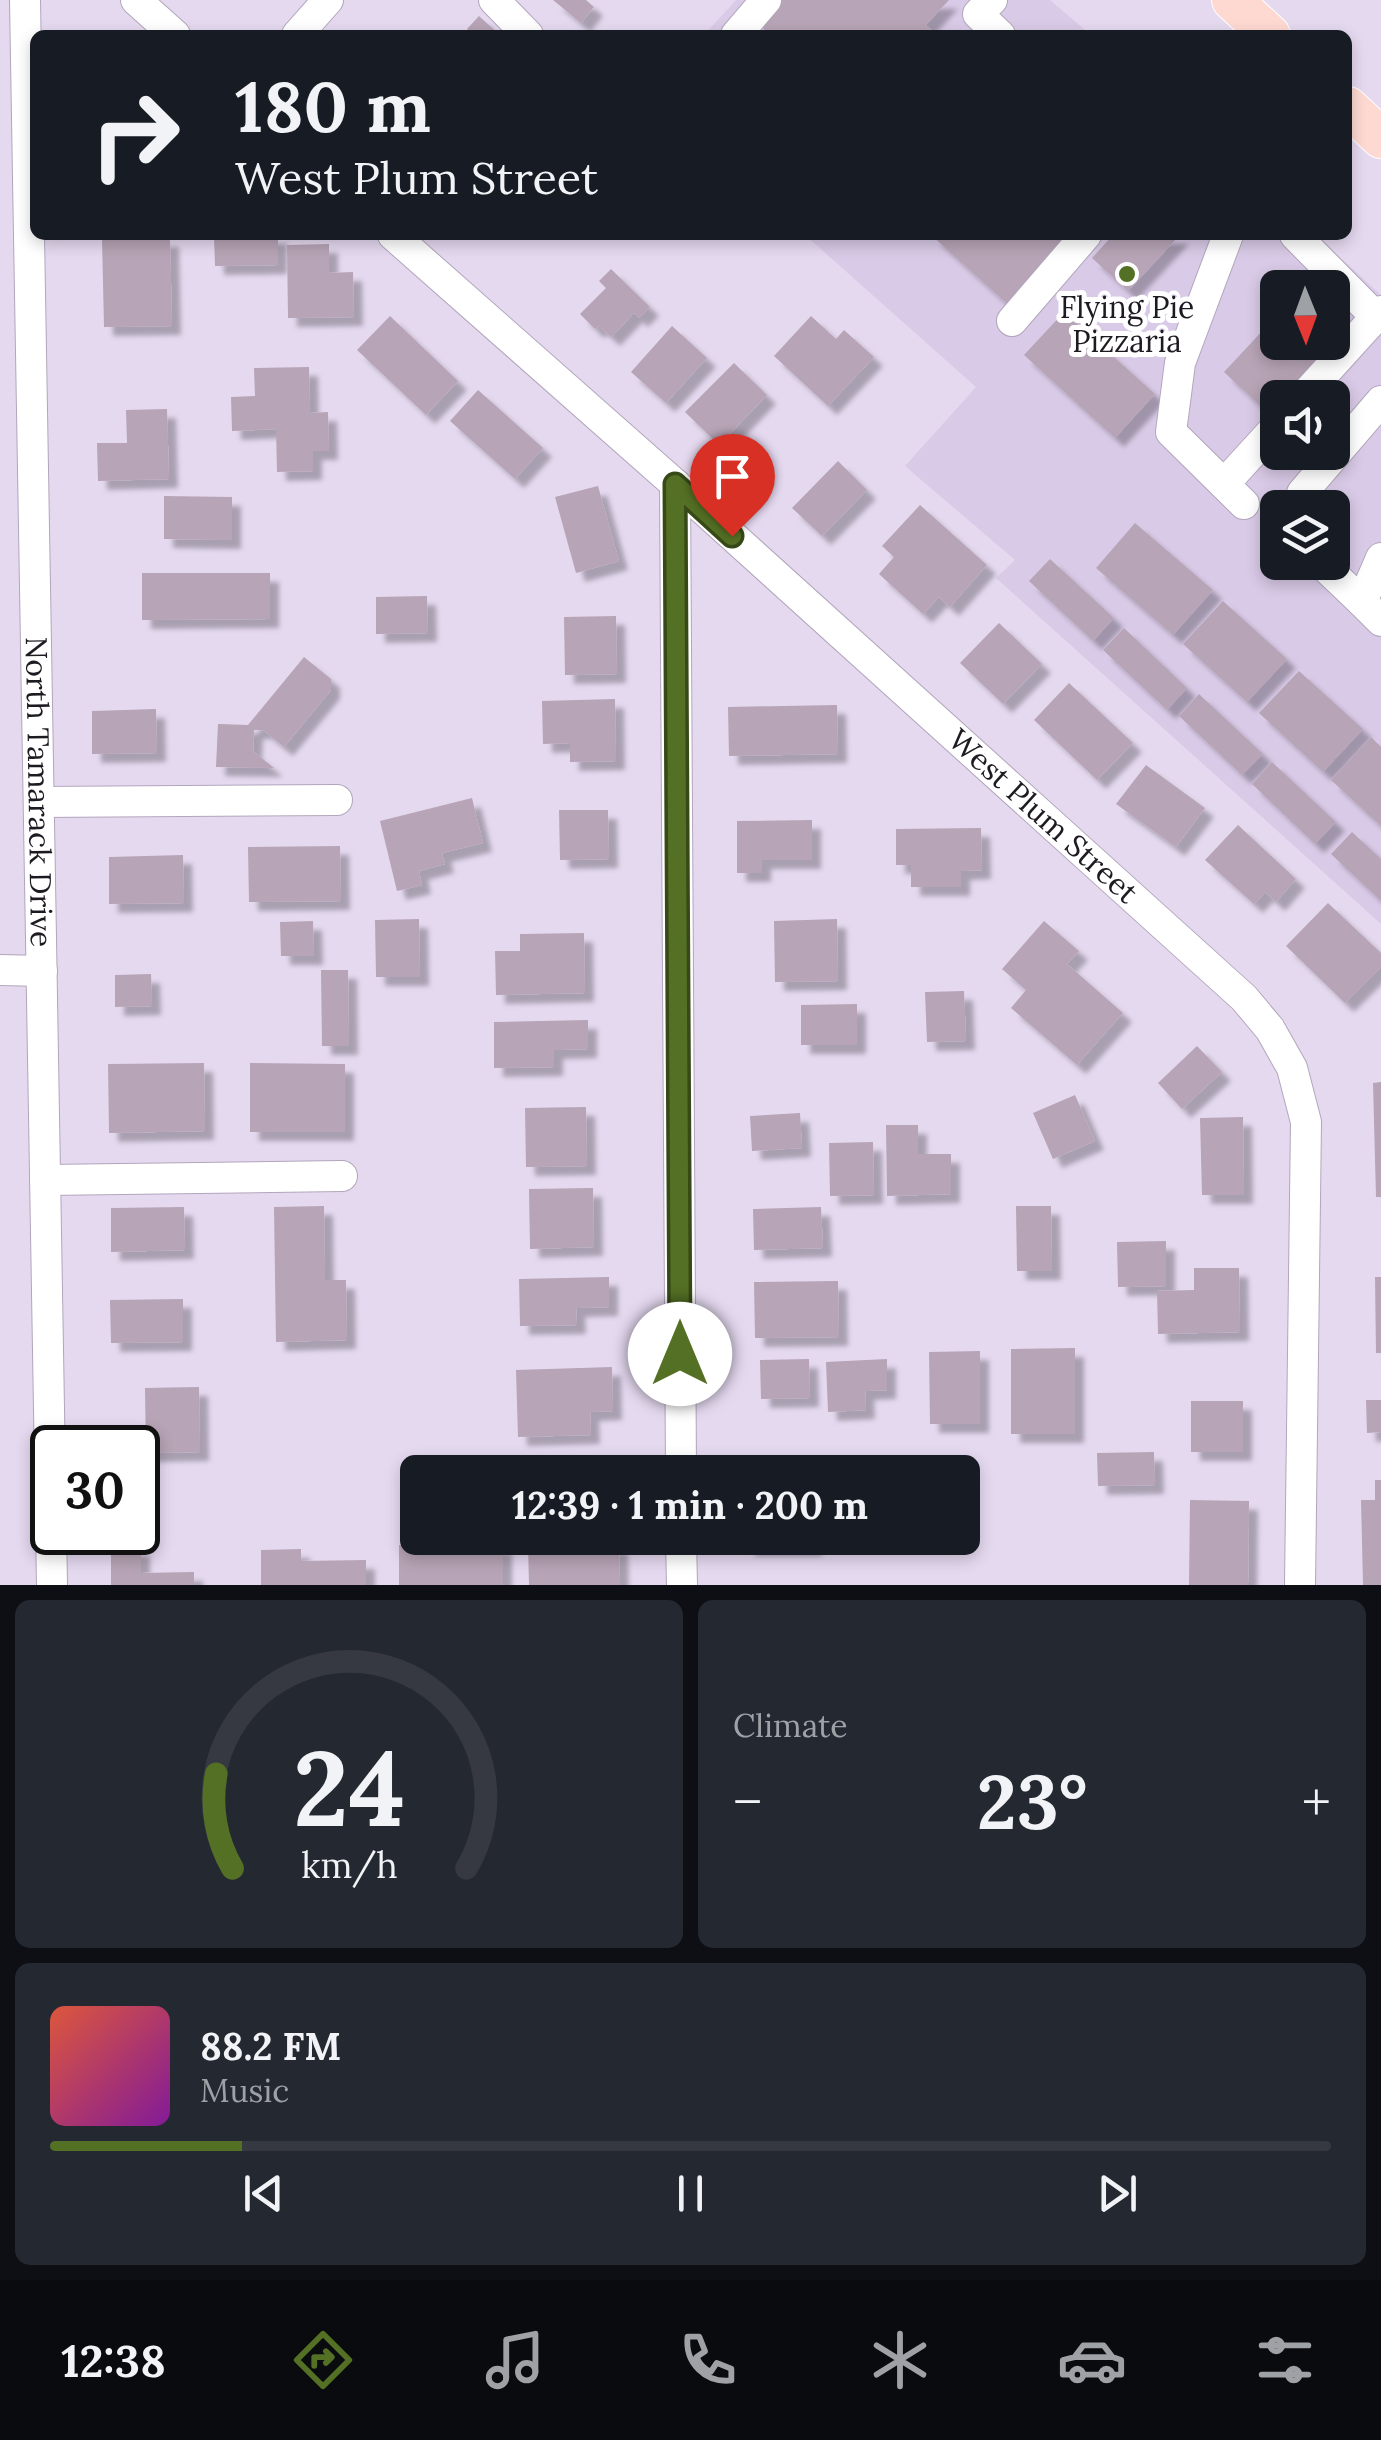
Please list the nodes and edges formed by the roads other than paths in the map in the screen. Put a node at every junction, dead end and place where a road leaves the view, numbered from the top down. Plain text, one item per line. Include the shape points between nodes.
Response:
1 (25, 0) edge
2 (136, 0) edge
3 (328, 0) edge
4 (494, 0) edge
5 (766, 0) edge
6 (992, 0) edge
7 (1239, 2) edge
8 (169, 30) edge
9 (301, 30) edge
10 (523, 30) edge
11 (740, 30) edge
12 (995, 30) edge
13 (1265, 30) edge
14 (1352, 111) edge
15 (1381, 138) edge
16 (399, 240) edge
17 (1082, 240) edge
18 (1226, 240) edge
19 (1300, 240) edge
20 (1378, 313) edge
21 (1012, 321) dead end
22 (1318, 380) edge
23 (1381, 401) edge
24 (1260, 453) edge
25 (675, 484) junction
26 (1305, 490) edge
27 (1381, 558) edge
28 (1338, 580) edge
29 (1371, 612) edge
30 (337, 800) dead end
31 (39, 802) junction
32 (0, 970) edge
33 (42, 971) junction
34 (342, 1176) dead end
35 (45, 1180) junction
36 (681, 1455) edge
37 (681, 1555) edge
38 (52, 1585) edge
39 (682, 1585) edge
40 (1300, 1585) edge

1 - 31 street, North Tamarack Drive
2 - 8 street
3 - 9 street
4 - 10 street
5 - 11 street
6 - 12 street via 978,14
7 - 13 main road
14 - 15 main road
16 - 25 street, West Plum Street
17 - 21 street
18 - 24 street via 1180,363 1170,432 1234,494
19 - 20 street
20 - 22 street
23 - 26 street
25 - 36 street
25 - 40 street, West Plum Street via 1244,998 1270,1029 1292,1068 1306,1122
27 - 29 street
28 - 29 street
30 - 31 street
31 - 33 street, North Tamarack Drive
32 - 33 street
33 - 35 street, North Tamarack Drive
34 - 35 street
35 - 38 street, North Tamarack Drive
37 - 39 street

